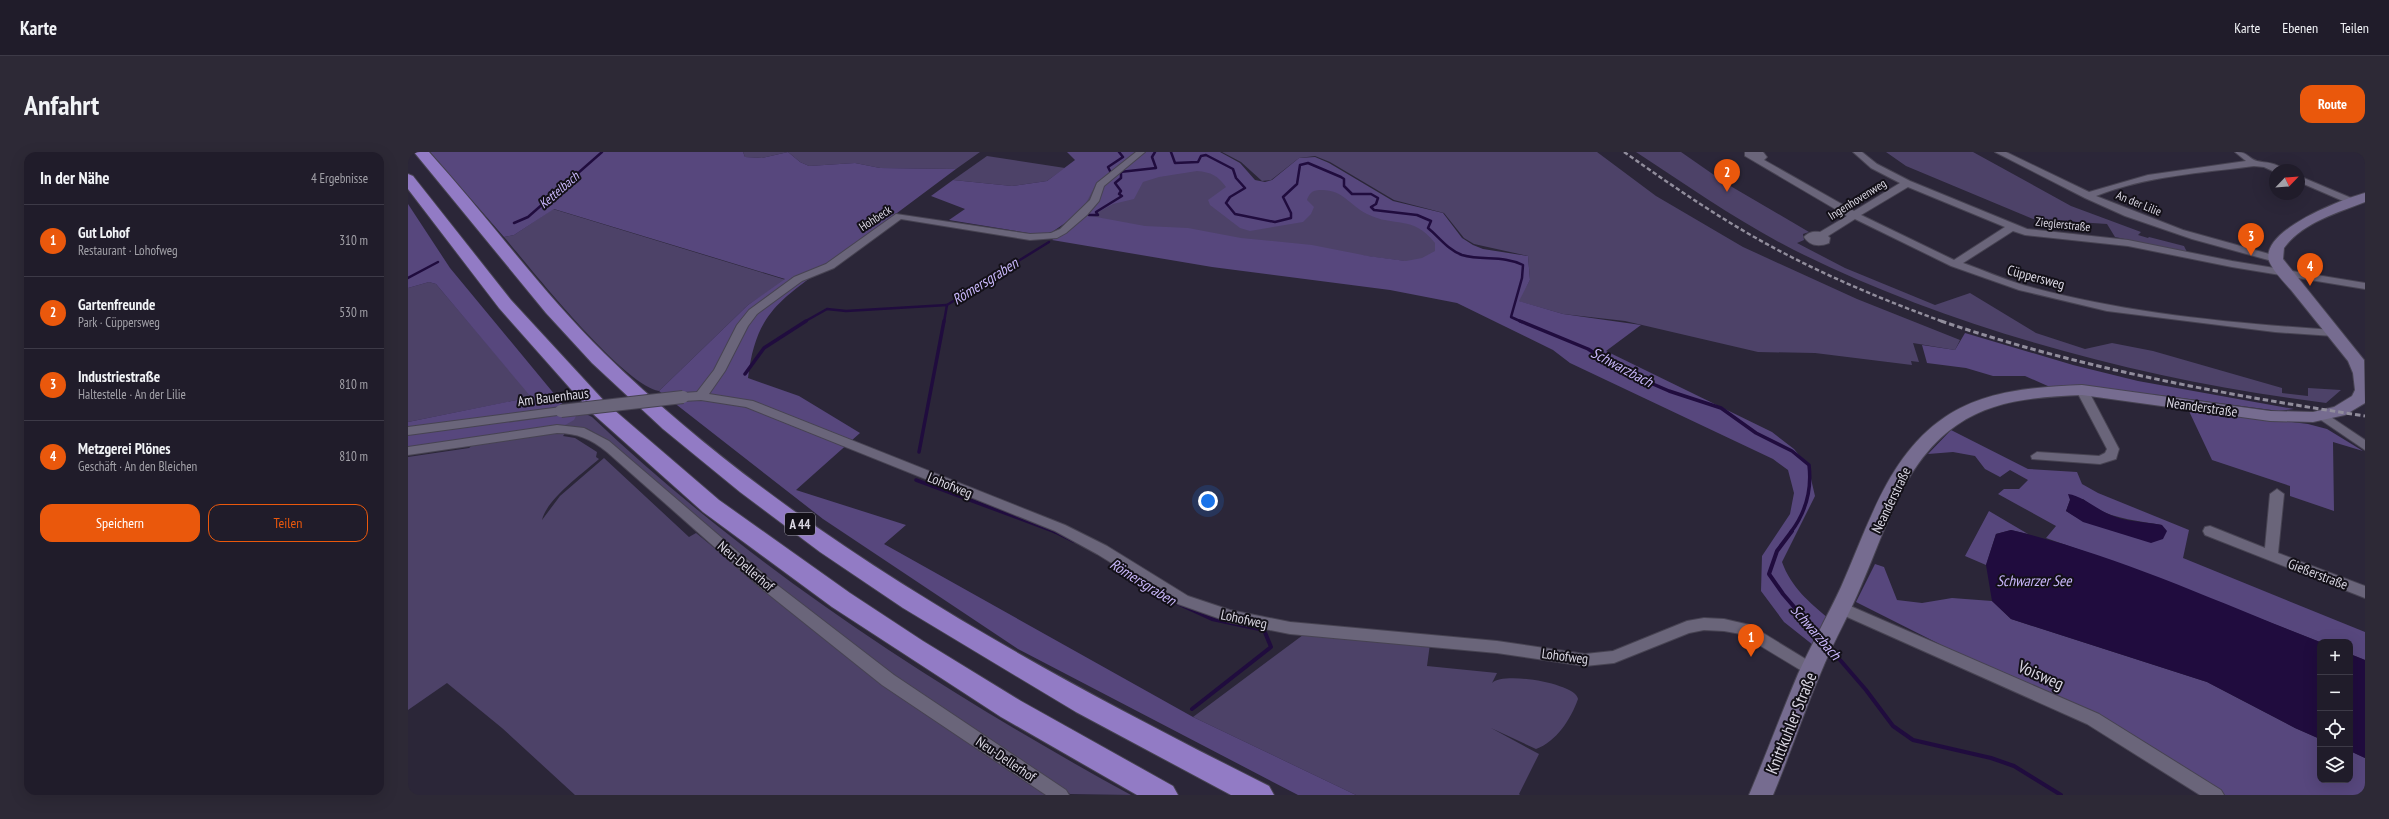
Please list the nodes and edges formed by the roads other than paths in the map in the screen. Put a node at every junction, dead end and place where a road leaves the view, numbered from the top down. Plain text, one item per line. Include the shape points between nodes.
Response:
1 (421, 152) edge
2 (1142, 152) edge
3 (1857, 152) edge
4 (1999, 152) edge
5 (2239, 152) edge
6 (1759, 159) dead end
7 (2254, 163) junction
8 (2269, 165) edge
9 (408, 179) edge
10 (2305, 181) edge
11 (1907, 183) junction
12 (2088, 196) junction
13 (2359, 200) edge
14 (1855, 216) junction
15 (2011, 228) junction
16 (1821, 236) dead end
17 (1955, 264) junction
18 (2280, 266) junction
19 (2365, 286) edge
20 (2332, 333) junction
21 (2082, 390) junction
22 (701, 396) junction
23 (2322, 415) junction
24 (408, 431) edge
25 (2365, 446) edge
26 (408, 451) edge
27 (2037, 456) dead end
28 (2277, 494) dead end
29 (2210, 531) dead end
30 (2271, 556) junction
31 (2365, 592) edge
32 (1841, 608) junction
33 (1816, 660) junction
34 (1060, 795) edge
35 (1163, 795) edge
36 (1259, 795) edge
37 (1761, 795) edge
38 (2215, 795) edge

1 - 36 highway, A 44 via 520,272 598,358 663,418 758,494 868,572 973,638 1134,730
2 - 22 street, Hohbeck via 1100,185 1094,201 1084,213 1053,236 1030,237 899,216 830,266 798,279 753,312 743,325 719,371
3 - 11 street, Zieglerstraße via 1874,166
4 - 12 street, An der Lilie
5 - 7 street
6 - 14 street, Cüppersweg
7 - 8 street
7 - 12 street via 2127,182
9 - 35 highway via 505,304 599,408 711,506 834,596 914,648 1011,709
10 - 13 street
11 - 14 street, Ingenhovenweg
11 - 15 street, Zieglerstraße
12 - 18 street, An der Lilie via 2173,230
13 - 18 street via 2320,215 2297,228 2282,241 2276,254
14 - 16 street, Ingenhovenweg
14 - 17 street, Cüppersweg
15 - 17 street
15 - 18 street, Zieglerstraße via 2042,236 2128,243
17 - 20 street, Cüppersweg via 2019,287 2107,308 2275,329
18 - 19 street
18 - 20 street
20 - 23 street, Neanderstraße via 2356,360 2362,373 2363,390 2359,399 2351,406
21 - 23 street, Neanderstraße via 2270,416 2300,418
21 - 27 street via 2113,449 2111,456 2100,460
21 - 32 street, Neanderstraße via 2026,393 1991,401 1952,420 1921,446 1896,485
22 - 24 street, Am Bauenhaus, bridge
22 - 33 street, Lohofweg via 749,404 771,412 1044,521 1096,547 1184,600 1229,616 1290,628 1497,647 1584,660 1614,657 1687,627 1704,624 1724,625 1745,630
23 - 25 street
26 - 34 street, Neu-Dellerhof via 557,429 576,429 590,433 767,585 888,680
28 - 30 street, Gießerstraße
29 - 30 street, Gießerstraße
30 - 31 street, Gießerstraße
32 - 33 street, Neanderstraße
32 - 38 street, Voisweg via 2092,719
33 - 37 street, Knittkuhler Straße

